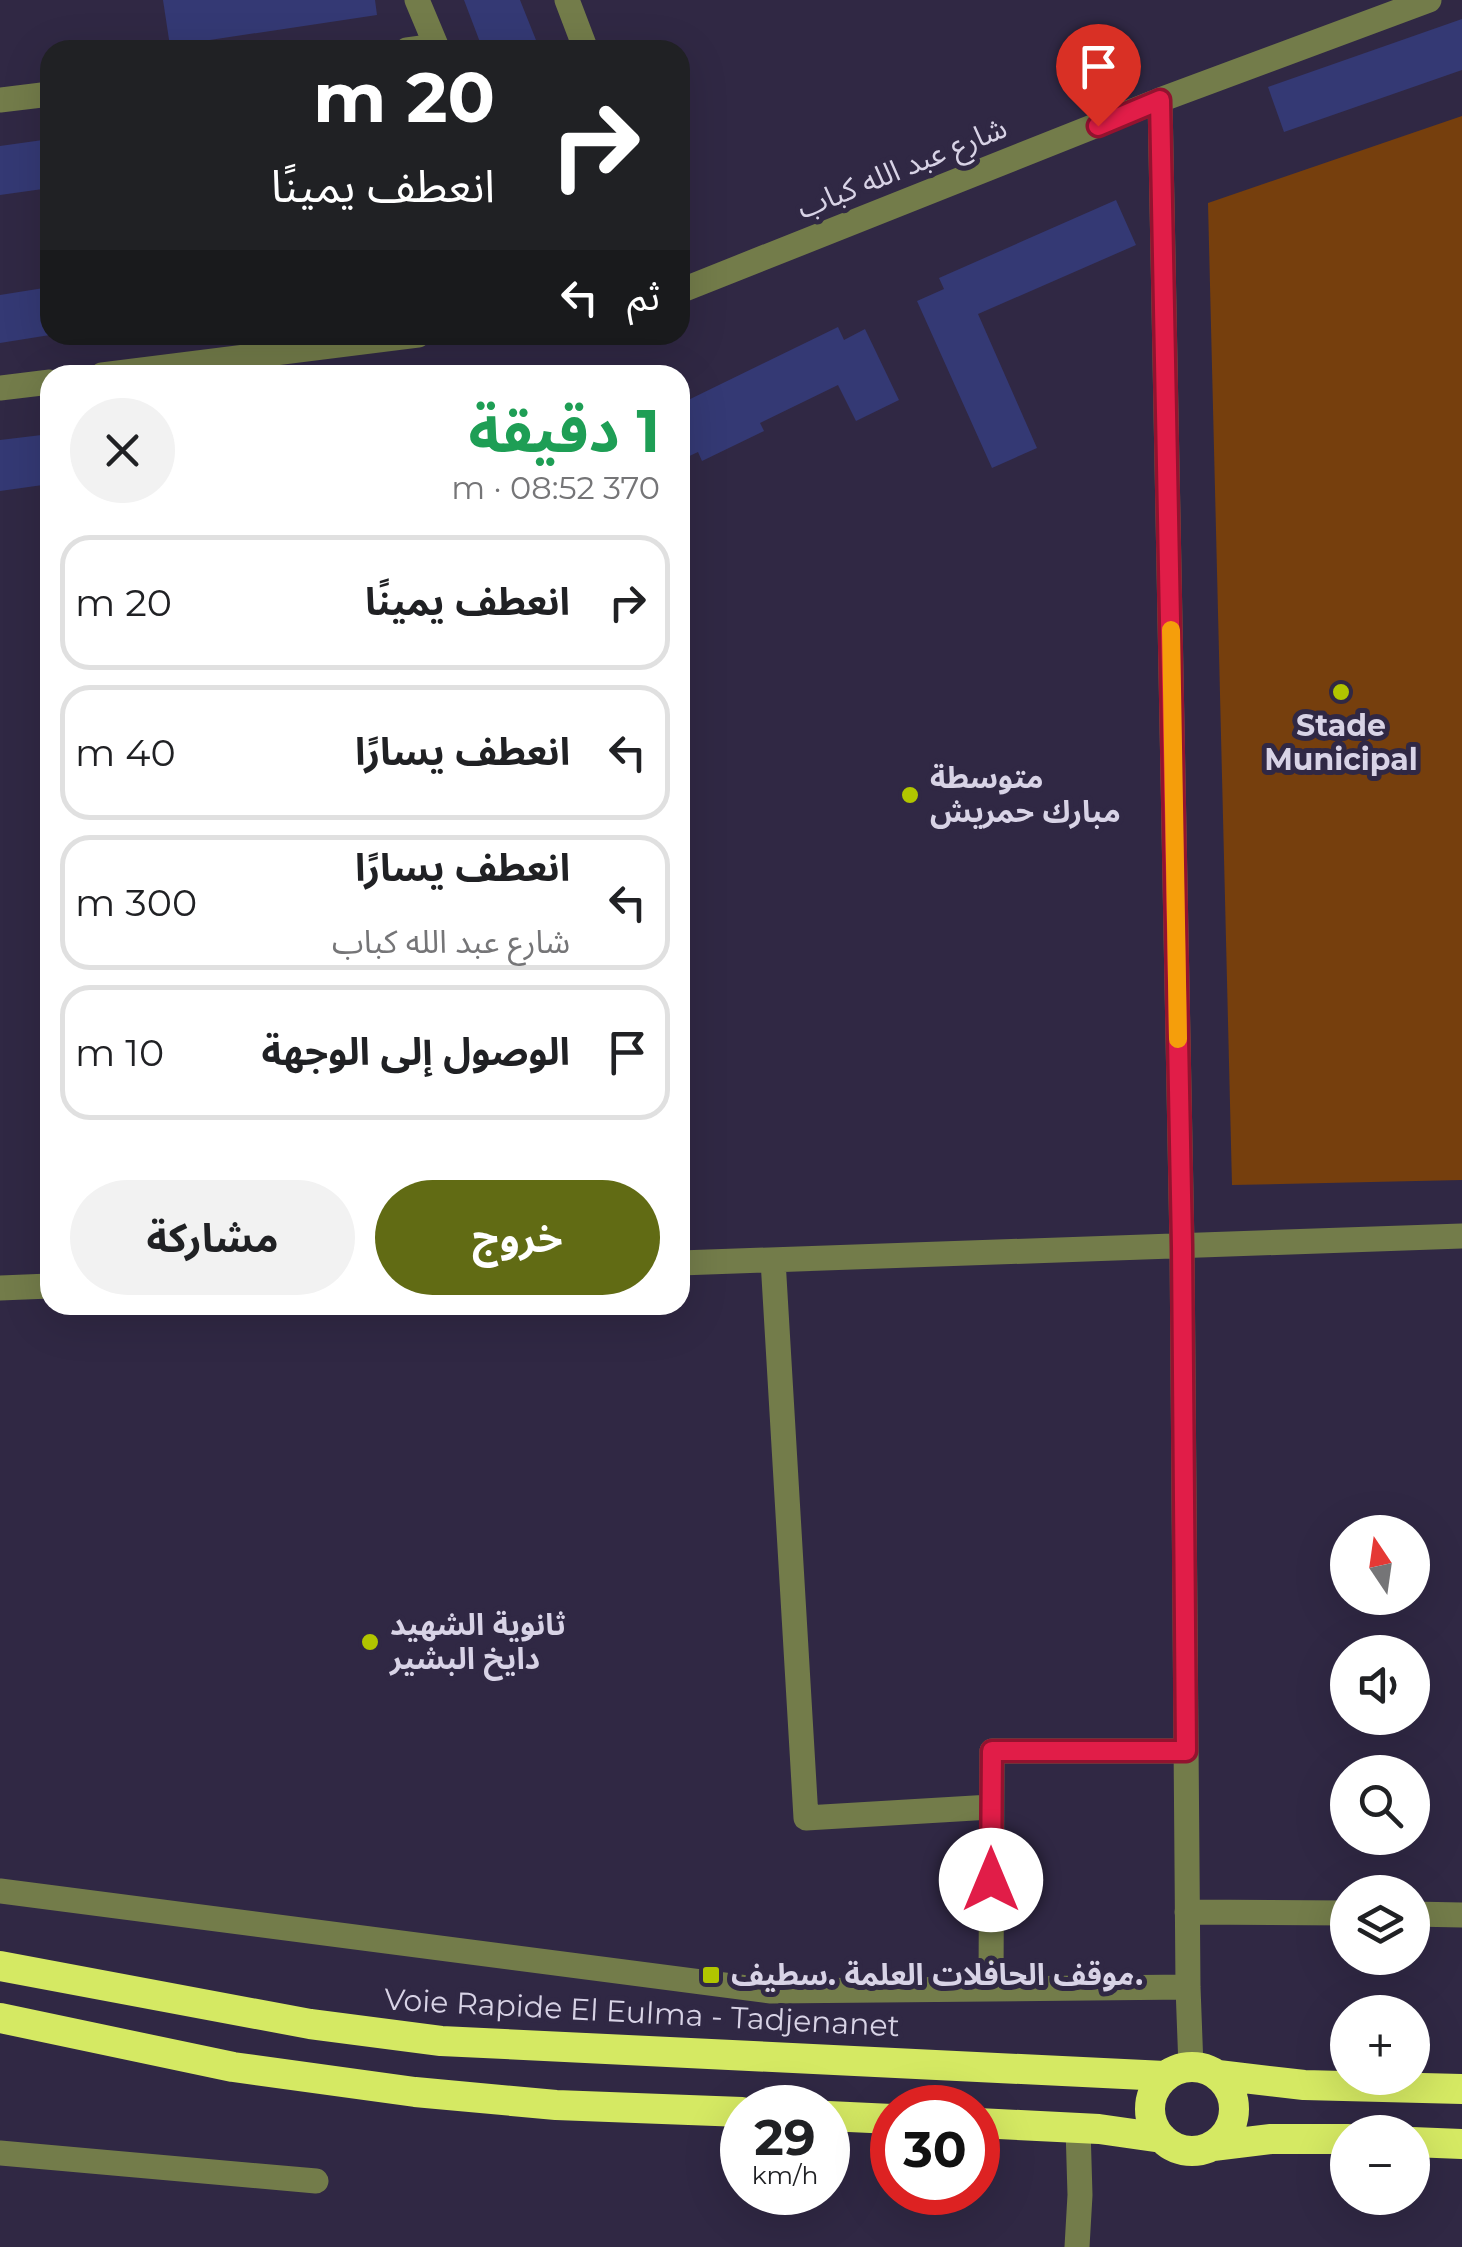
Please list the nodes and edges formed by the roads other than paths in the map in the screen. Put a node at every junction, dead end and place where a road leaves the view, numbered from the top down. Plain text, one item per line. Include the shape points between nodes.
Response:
1 (417, 0) edge
2 (567, 0) edge
3 (1429, 0) edge
4 (434, 40) edge
5 (582, 40) edge
6 (40, 95) edge
7 (0, 100) edge
8 (1160, 100) junction
9 (690, 287) edge
10 (339, 345) edge
11 (181, 365) edge
12 (40, 383) edge
13 (0, 388) edge
14 (1462, 1236) edge
15 (1182, 1246) junction
16 (773, 1260) junction
17 (690, 1263) edge
18 (40, 1286) edge
19 (0, 1288) edge
20 (1186, 1751) junction
21 (991, 1807) junction
22 (0, 1890) edge
23 (1188, 1912) junction
24 (1330, 1913) edge
25 (1430, 1914) edge
26 (1462, 1914) edge
27 (0, 1966) edge
28 (1188, 1987) junction
29 (991, 1989) junction
30 (0, 2018) edge
31 (1192, 2073) junction
32 (1462, 2089) edge
33 (720, 2111) edge
34 (1000, 2124) edge
35 (1078, 2128) junction
36 (1162, 2138) junction
37 (1330, 2139) edge
38 (1430, 2143) edge
39 (1462, 2144) edge
40 (1213, 2146) junction
41 (0, 2153) edge
42 (316, 2181) dead end
43 (1077, 2247) edge

1 - 4 street
2 - 5 street
3 - 8 street, شارع عبد الله كباب
6 - 7 street
8 - 9 street, شارع عبد الله كباب
8 - 15 street
10 - 11 street
12 - 13 street
14 - 15 street
15 - 16 street
15 - 20 street
16 - 17 street
16 - 21 street via 806,1818
18 - 19 street
20 - 21 street via 992,1751
20 - 23 street
21 - 29 street
22 - 29 street via 771,1991
23 - 24 street
23 - 28 street
25 - 26 street
27 - 31 highway, Voie Rapide El Eulma - Tadjenanet via 310,2024 441,2041
28 - 29 street
28 - 31 street
30 - 33 highway via 232,2067 415,2092
31 - 32 highway, Voie Rapide El Eulma - Tadjenanet via 1304,2085
31 - 36 highway via 1151,2100
31 - 40 highway via 1228,2085 1234,2112
34 - 35 highway
35 - 36 highway
35 - 43 street
36 - 40 highway via 1186,2150
37 - 40 highway
38 - 39 highway
41 - 42 street

